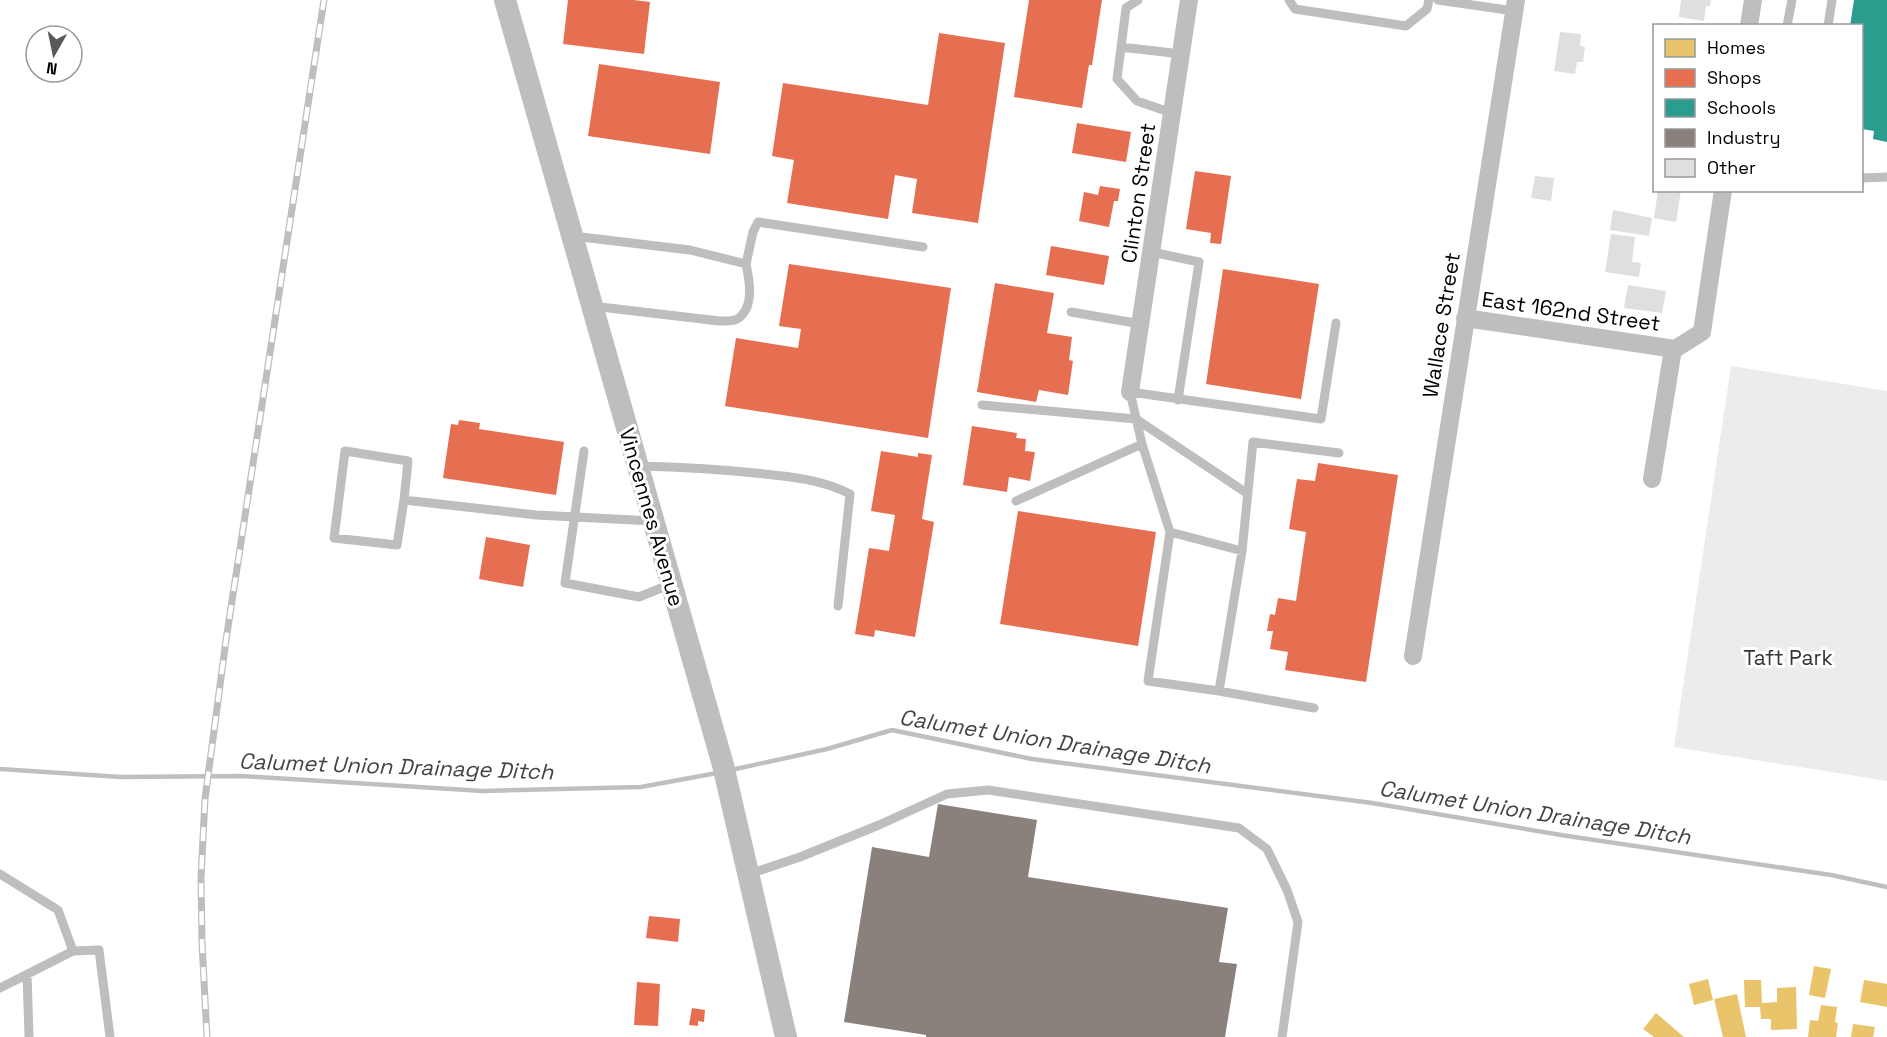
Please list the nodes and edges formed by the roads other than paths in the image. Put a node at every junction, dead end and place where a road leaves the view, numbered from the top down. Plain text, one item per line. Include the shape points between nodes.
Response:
1 (505, 0) edge
2 (1138, 0) edge
3 (1189, 0) edge
4 (1289, 0) edge
5 (1429, 0) edge
6 (1438, 0) edge
7 (1753, 0) edge
8 (1792, 0) edge
9 (1832, 0) edge
10 (1465, 2) edge
11 (1515, 5) edge
12 (1752, 24) edge
13 (1788, 24) edge
14 (1828, 24) edge
15 (1121, 47) junction
16 (1181, 54) junction
17 (1172, 113) junction
18 (1887, 177) edge
19 (1863, 178) edge
20 (1723, 192) edge
21 (572, 236) junction
22 (923, 247) dead end
23 (1152, 252) junction
24 (746, 264) junction
25 (592, 306) junction
26 (1071, 312) dead end
27 (1465, 318) junction
28 (1336, 323) dead end
29 (1141, 324) junction
30 (1673, 349) junction
31 (1130, 392) junction
32 (1178, 399) junction
33 (982, 405) dead end
34 (1136, 419) junction
35 (1142, 444) junction
36 (584, 450) dead end
37 (1340, 453) dead end
38 (638, 466) junction
39 (1652, 479) dead end
40 (1248, 494) junction
41 (404, 500) junction
42 (1016, 501) dead end
43 (575, 518) junction
44 (653, 521) junction
45 (1170, 532) junction
46 (1242, 551) junction
47 (672, 584) junction
48 (838, 606) dead end
49 (1413, 656) dead end
50 (1219, 692) junction
51 (1314, 708) dead end
52 (749, 874) junction
53 (3, 879) edge
54 (73, 951) junction
55 (27, 974) junction
56 (0, 988) edge
57 (29, 1037) edge
58 (110, 1037) edge
59 (786, 1037) edge
60 (1282, 1037) edge

1 - 21 street, Vincennes Avenue
2 - 15 lane via 1126,8
3 - 16 street, Clinton Street
4 - 5 lane via 1295,9 1406,26 1427,9
6 - 10 lane
7 - 12 street
8 - 13 lane
9 - 14 lane
10 - 11 lane
11 - 27 street, Wallace Street
15 - 16 lane
15 - 17 lane via 1117,79 1137,101
16 - 17 street, Clinton Street
17 - 23 street, Clinton Street
18 - 19 lane
20 - 30 street, East 162nd Street via 1702,332
21 - 24 lane via 690,250
21 - 25 street, Vincennes Avenue
22 - 24 lane via 758,222
23 - 29 street, Clinton Street
23 - 32 lane via 1199,262
24 - 25 lane via 750,292 742,316 733,321
25 - 38 street, Vincennes Avenue
26 - 29 lane
27 - 30 street, East 162nd Street
27 - 49 street, Wallace Street
28 - 32 lane via 1321,419
29 - 31 street, Clinton Street
30 - 39 street
31 - 32 lane
31 - 34 lane
33 - 34 lane
34 - 35 lane
34 - 40 lane
35 - 42 lane
35 - 45 lane
36 - 43 lane
37 - 40 lane via 1253,442
38 - 44 street, Vincennes Avenue
38 - 48 lane via 775,475 820,483 850,494
40 - 46 lane
41 - 41 lane via 397,545 334,537 345,452 408,461
41 - 43 lane
43 - 44 lane
43 - 47 lane via 565,583 639,597
44 - 47 street, Vincennes Avenue
45 - 46 lane
45 - 50 lane via 1148,681
46 - 50 lane
47 - 52 street, Vincennes Avenue via 726,774
50 - 51 lane
52 - 59 street, Vincennes Avenue
52 - 60 lane via 800,857 947,794 988,790 1239,828 1267,849 1298,922
53 - 54 lane via 58,910
54 - 55 lane
54 - 58 lane via 99,950
55 - 56 lane
55 - 57 lane

